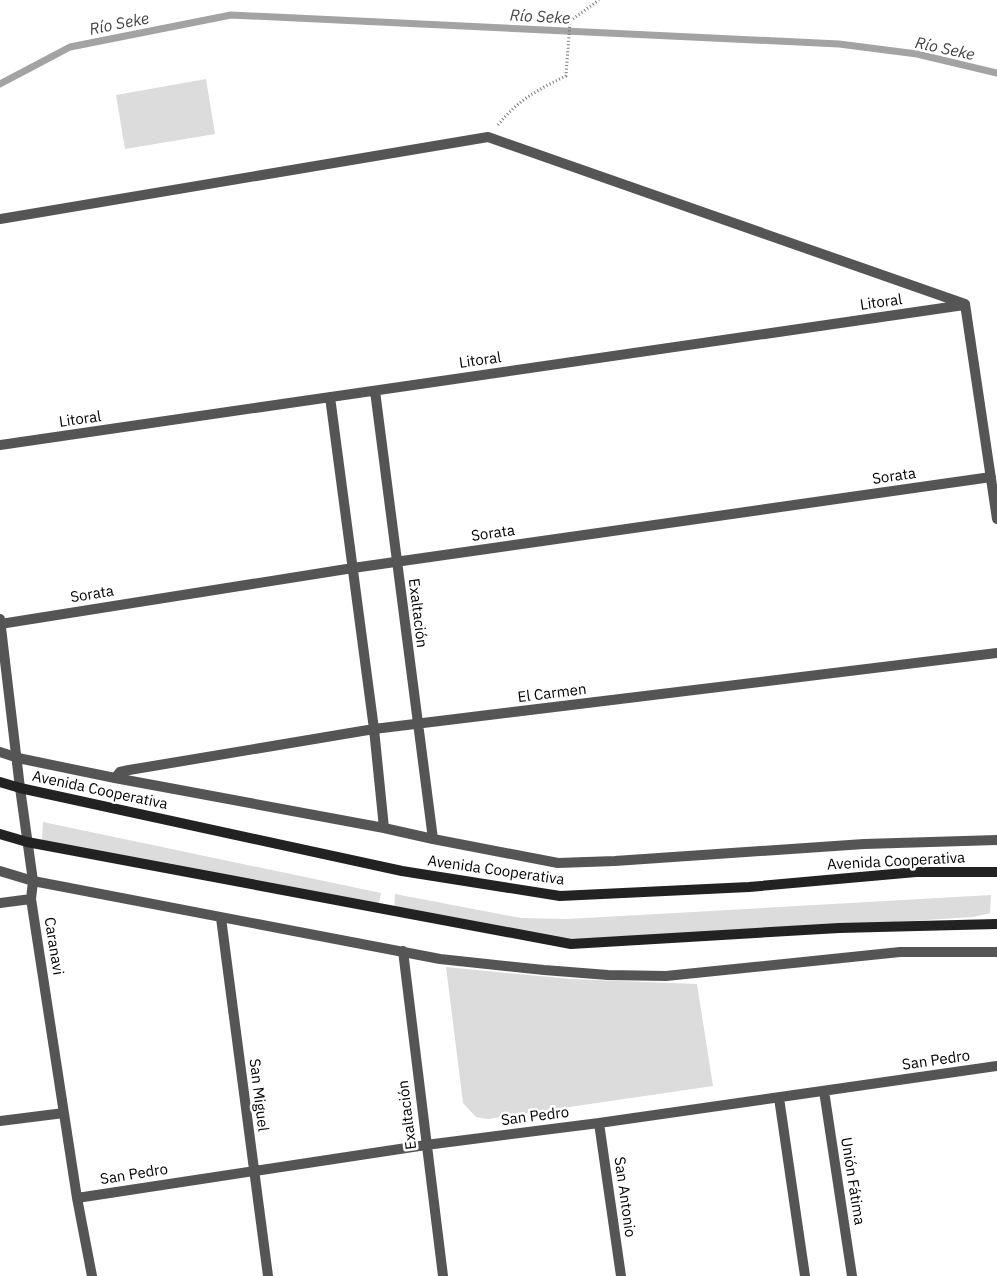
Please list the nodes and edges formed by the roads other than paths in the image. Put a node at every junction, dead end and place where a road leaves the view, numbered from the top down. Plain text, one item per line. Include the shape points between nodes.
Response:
1 (0, 219) edge
2 (965, 304) junction
3 (375, 391) junction
4 (330, 397) junction
5 (0, 446) edge
6 (991, 477) junction
7 (997, 519) edge
8 (397, 562) junction
9 (353, 568) junction
10 (0, 622) edge
11 (997, 653) edge
12 (417, 724) junction
13 (374, 730) junction
14 (0, 752) edge
15 (18, 758) junction
16 (115, 778) junction
17 (0, 782) edge
18 (20, 788) junction
19 (384, 828) junction
20 (0, 834) edge
21 (433, 840) junction
22 (997, 840) edge
23 (27, 842) junction
24 (0, 872) edge
25 (997, 872) edge
26 (33, 881) junction
27 (31, 899) junction
28 (0, 903) edge
29 (221, 918) junction
30 (997, 924) edge
31 (403, 951) junction
32 (997, 952) edge
33 (997, 1066) edge
34 (824, 1091) junction
35 (779, 1098) junction
36 (64, 1113) junction
37 (0, 1122) edge
38 (599, 1123) junction
39 (426, 1145) junction
40 (253, 1170) junction
41 (77, 1198) junction
42 (92, 1276) edge
43 (268, 1276) edge
44 (443, 1276) edge
45 (621, 1276) edge
46 (805, 1276) edge
47 (852, 1276) edge

1 - 2 street via 488,137
2 - 3 street, Litoral
2 - 6 street
3 - 4 street, Litoral
3 - 8 street, Exaltación
4 - 5 street, Litoral
4 - 9 street
6 - 7 street
6 - 8 street, Sorata
8 - 9 street, Sorata
8 - 12 street, Exaltación
9 - 10 street, Sorata
9 - 13 street
10 - 15 street, Caranavi
11 - 12 street, El Carmen
12 - 13 street, El Carmen
12 - 21 street, Exaltación
13 - 16 street, El Carmen via 130,770 120,772
13 - 19 street
14 - 15 street
15 - 16 street
15 - 18 street, Caranavi
16 - 19 street
17 - 18 street, Avenida Cooperativa
18 - 23 street, Caranavi
18 - 25 street, Avenida Cooperativa via 402,871 560,896 749,887 916,872
19 - 21 street
20 - 23 street
21 - 22 street via 558,863 864,844
23 - 26 street, Caranavi
23 - 30 street via 571,944 840,928
24 - 26 street
26 - 27 street, Caranavi
26 - 29 street
27 - 28 street
27 - 36 street, Caranavi
29 - 31 street
29 - 40 street, San Miguel
31 - 32 street via 440,959 544,970 666,976 900,952
31 - 39 street, Exaltación
33 - 34 street, San Pedro
34 - 35 street, San Pedro
34 - 47 street, Unión Fátima
35 - 38 street, San Pedro
35 - 46 street
36 - 37 street
36 - 41 street, Caranavi
38 - 39 street, San Pedro
38 - 45 street, San Antonio
39 - 40 street, San Pedro
39 - 44 street, Exaltación
40 - 41 street, San Pedro
40 - 43 street, San Miguel
41 - 42 street, Caranavi

